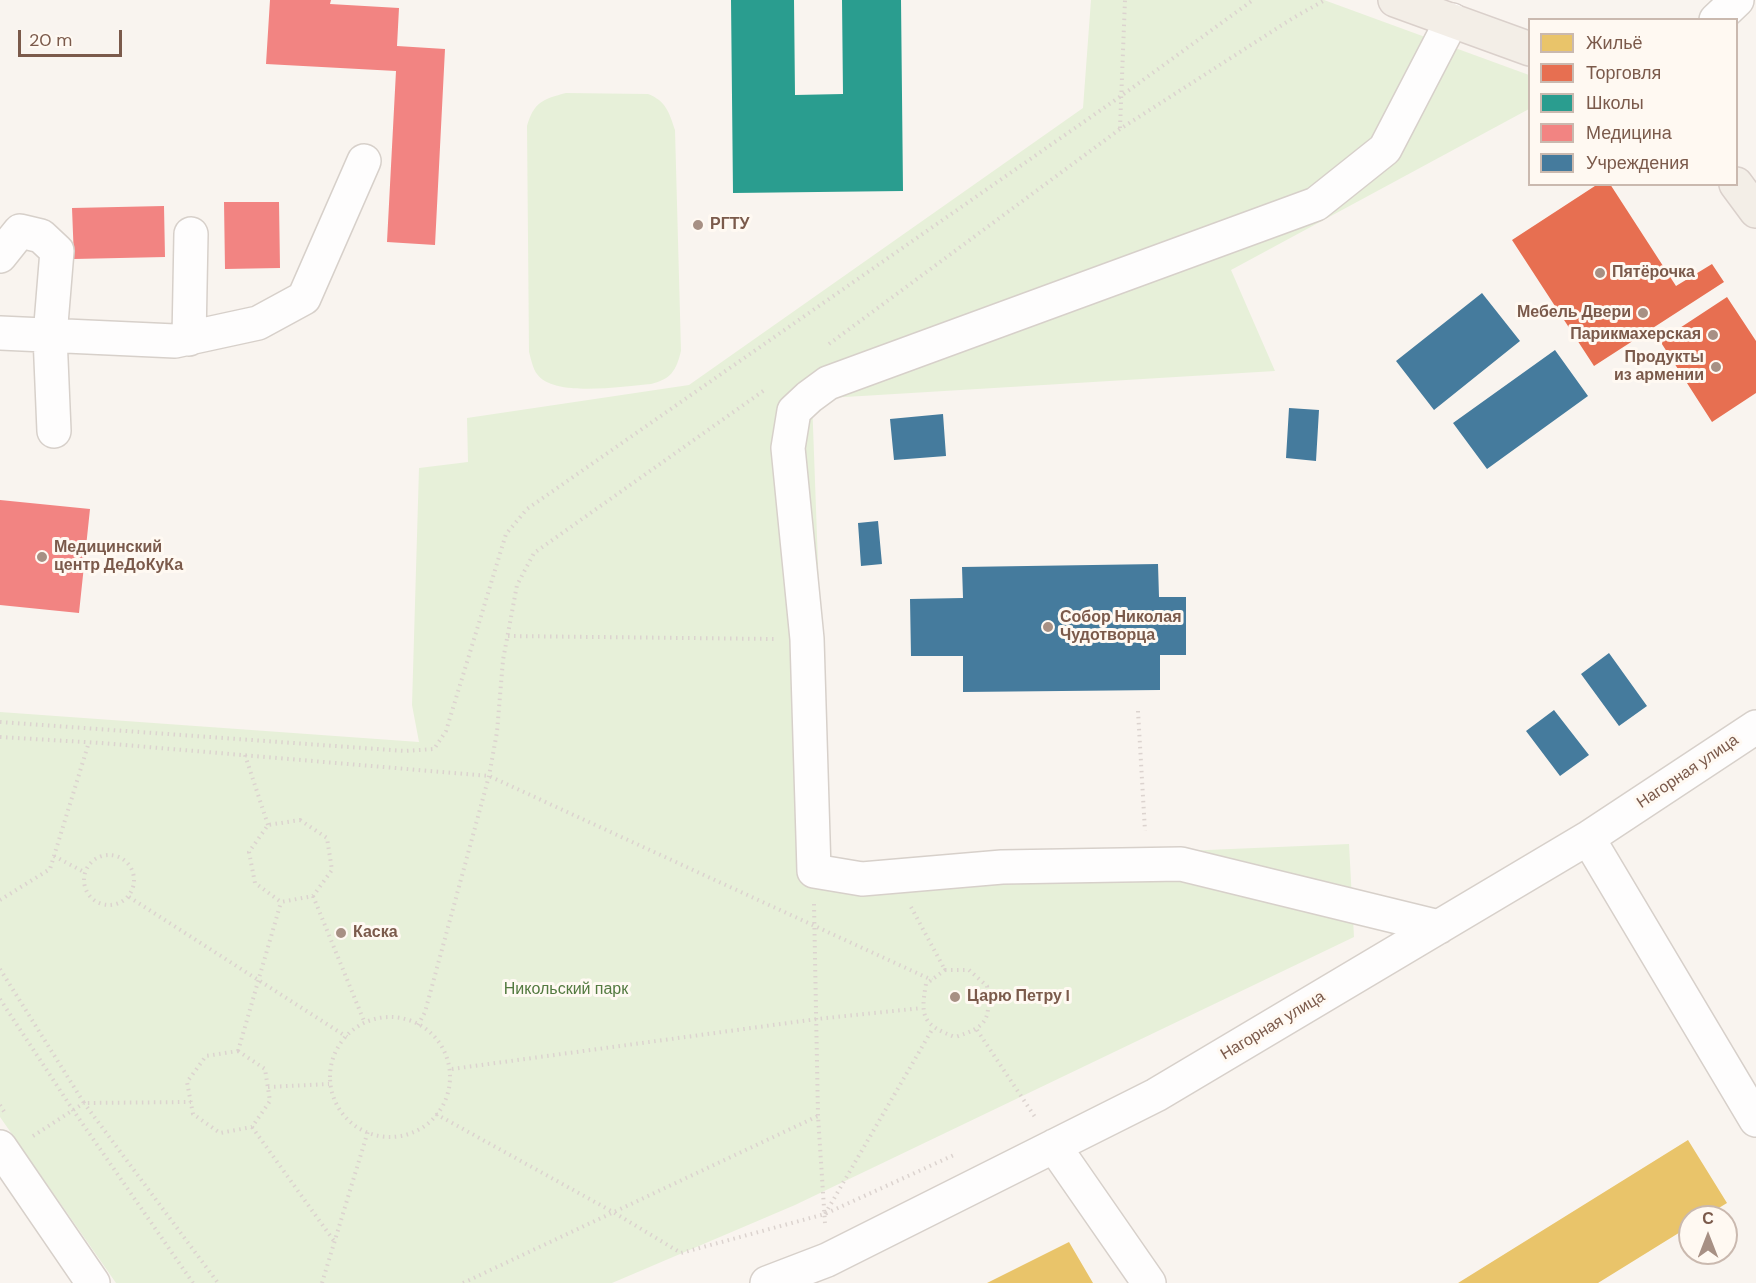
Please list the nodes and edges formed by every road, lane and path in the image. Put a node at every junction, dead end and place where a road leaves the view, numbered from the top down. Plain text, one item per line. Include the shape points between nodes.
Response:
1 (1125, 0) edge
2 (1253, 0) edge
3 (1325, 0) edge
4 (1395, 0) edge
5 (1737, 0) edge
6 (1718, 18) edge
7 (1452, 20) junction
8 (1528, 48) edge
9 (1121, 96) junction
10 (1120, 129) junction
11 (364, 161) dead end
12 (1737, 186) edge
13 (1756, 211) edge
14 (191, 234) dead end
15 (0, 256) edge
16 (0, 333) edge
17 (50, 336) junction
18 (189, 339) junction
19 (822, 349) dead end
20 (774, 383) dead end
21 (54, 432) dead end
22 (508, 636) junction
23 (807, 639) junction
24 (1138, 711) dead end
25 (0, 722) edge
26 (1756, 726) edge
27 (0, 737) edge
28 (89, 742) junction
29 (245, 755) junction
30 (489, 776) junction
31 (268, 825) junction
32 (1588, 838) junction
33 (54, 856) junction
34 (1147, 864) junction
35 (814, 871) junction
36 (84, 872) junction
37 (894, 877) junction
38 (313, 896) junction
39 (129, 897) junction
40 (0, 900) edge
41 (282, 902) junction
42 (1439, 927) junction
43 (0, 969) edge
44 (945, 970) junction
45 (258, 980) junction
46 (932, 980) junction
47 (0, 999) edge
48 (922, 1008) junction
49 (817, 1019) junction
50 (364, 1021) junction
51 (418, 1025) junction
52 (933, 1028) junction
53 (977, 1030) junction
54 (347, 1037) junction
55 (238, 1051) junction
56 (452, 1069) junction
57 (329, 1084) junction
58 (268, 1087) junction
59 (191, 1102) junction
60 (84, 1103) junction
61 (73, 1110) junction
62 (1046, 1112) dead end
63 (436, 1114) junction
64 (818, 1116) junction
65 (1035, 1118) junction
66 (1756, 1120) edge
67 (1025, 1123) dead end
68 (252, 1128) junction
69 (368, 1131) junction
70 (12, 1144) edge
71 (1054, 1146) junction
72 (962, 1151) dead end
73 (614, 1212) junction
74 (825, 1214) junction
75 (335, 1241) junction
76 (827, 1260) junction
77 (93, 1283) edge
78 (193, 1283) edge
79 (218, 1283) edge
80 (322, 1283) edge
81 (463, 1283) edge
82 (767, 1283) edge
83 (1149, 1283) edge

1 - 9 path
2 - 9 path
3 - 10 path
4 - 7 main road
5 - 6 street
7 - 8 main road
7 - 23 street via 1385,149 1316,204 828,383 794,411 788,448
9 - 10 path
9 - 25 path via 527,509 506,534 446,731 434,749 405,751
10 - 19 path
11 - 18 street via 304,298 258,322
12 - 13 main road
14 - 18 street
15 - 17 street via 20,231 41,236 57,251
16 - 17 street
17 - 18 street via 175,342
17 - 21 street
20 - 22 path via 534,553 517,585
22 - 23 path
22 - 30 path
23 - 35 street
24 - 34 path
26 - 32 street, Нагорная улица
27 - 28 path
28 - 29 path
28 - 33 path
29 - 30 path
29 - 31 path
30 - 46 path
30 - 51 path via 425,1012
31 - 38 path via 300,820 327,838 332,870
31 - 41 path via 249,852 255,883
32 - 42 street, Нагорная улица
32 - 66 street
33 - 36 path
33 - 40 path via 50,869
34 - 37 street via 1002,867
34 - 42 street via 1181,864
35 - 37 street via 862,879
35 - 49 path
36 - 39 path via 85,890 96,903 114,906
36 - 39 path via 95,858 113,855 128,863 135,880
37 - 44 path
38 - 41 path
38 - 50 path
39 - 45 path
41 - 45 path
42 - 71 street, Нагорная улица via 1156,1095
43 - 60 path
44 - 46 path
44 - 53 path via 969,970 987,986 990,1010
45 - 54 path
45 - 55 path
46 - 48 path via 926,984
47 - 61 path
48 - 49 path
48 - 52 path
49 - 56 path
49 - 64 path
50 - 51 path via 402,1016
50 - 54 path
51 - 56 path via 436,1035
52 - 53 path via 955,1037
52 - 74 path
53 - 65 path
54 - 57 path via 336,1047
55 - 58 path via 265,1069
55 - 59 path via 206,1056 187,1082
56 - 63 path via 444,1106
57 - 58 path
57 - 69 path via 345,1119
58 - 68 path via 270,1101
59 - 60 path
59 - 68 path via 193,1114 220,1133
60 - 61 path
60 - 79 path
61 - 70 path
61 - 78 path
62 - 65 path
63 - 69 path via 417,1133 378,1137
63 - 73 path
64 - 73 path
64 - 74 path
65 - 67 path
68 - 75 path
69 - 75 path
70 - 77 street
71 - 76 street, Нагорная улица
71 - 83 street
72 - 74 path
73 - 74 path via 681,1253
73 - 81 path
74 - 76 path
75 - 80 path
76 - 82 street, Нагорная улица

